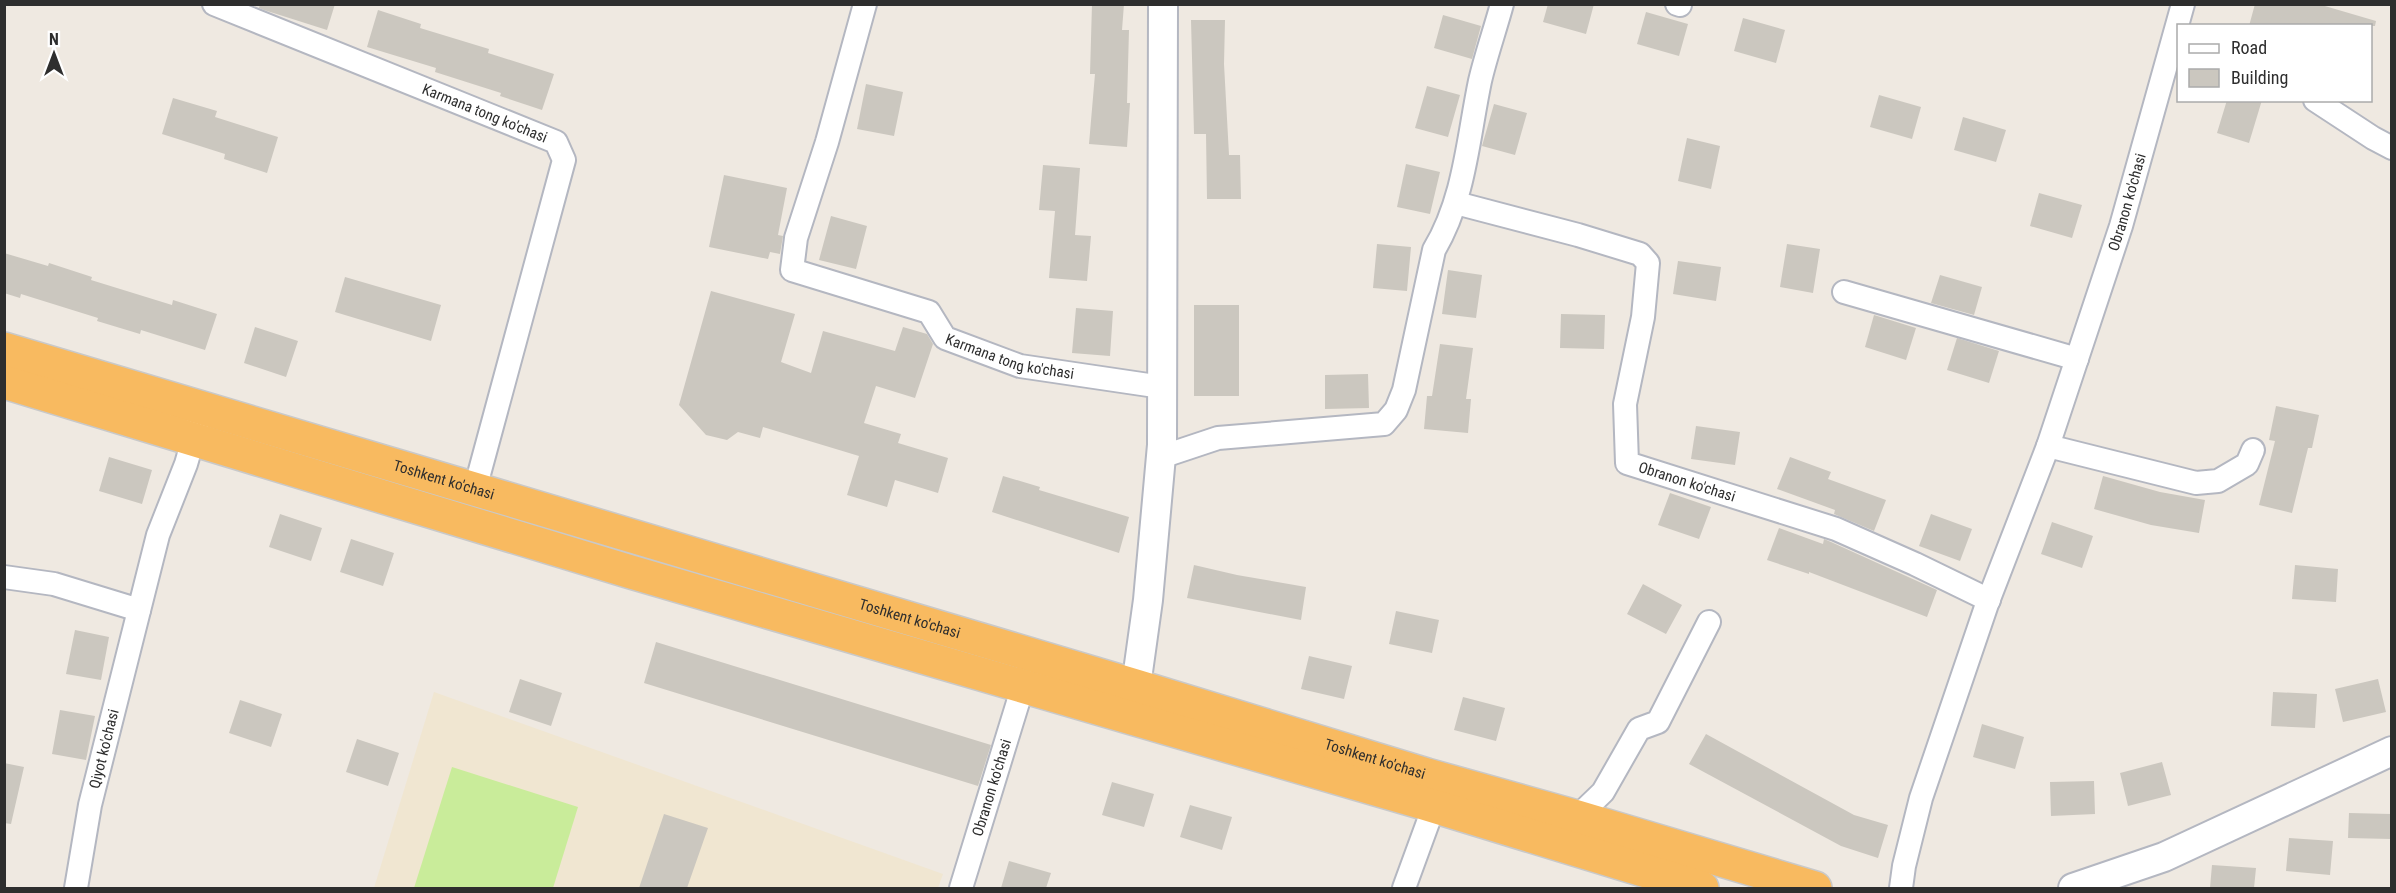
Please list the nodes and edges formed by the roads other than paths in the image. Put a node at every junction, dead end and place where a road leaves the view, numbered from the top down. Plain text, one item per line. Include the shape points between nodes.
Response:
1 (214, 4) edge
2 (865, 4) edge
3 (1163, 4) edge
4 (1502, 4) edge
5 (2182, 4) edge
6 (2179, 24) edge
7 (2175, 46) edge
8 (2318, 102) edge
9 (2391, 147) edge
10 (1456, 203) junction
11 (1844, 292) dead end
12 (4, 349) edge
13 (2077, 358) junction
14 (4, 382) edge
15 (1162, 387) junction
16 (203, 408) junction
17 (192, 439) junction
18 (2048, 446) junction
19 (2253, 450) dead end
20 (1161, 457) junction
21 (475, 489) junction
22 (4, 577) edge
23 (1989, 600) junction
24 (139, 610) junction
25 (1709, 622) dead end
26 (1023, 686) junction
27 (1136, 686) junction
28 (2391, 752) edge
29 (1434, 806) junction
30 (1577, 817) junction
31 (2164, 857) junction
32 (76, 888) edge
33 (961, 888) edge
34 (1404, 888) edge
35 (1702, 888) edge
36 (1815, 888) edge
37 (1901, 888) edge
38 (2073, 888) edge
39 (2133, 888) edge

1 - 21 street, Karmana tong ko'chasi via 556,142 564,160
2 - 15 street, Karmana tong ko'chasi via 796,238 792,270 929,312 945,338 1020,366
3 - 15 street
4 - 10 street via 1481,78
5 - 6 street, Obranon ko'chasi
7 - 13 street, Obranon ko'chasi
8 - 9 street
10 - 20 street via 1434,250 1404,390 1396,410 1384,424 1218,438
10 - 23 street, Obranon ko'chasi via 1640,254 1648,262 1643,317 1625,404 1627,463 1836,530
11 - 13 street
12 - 16 highway, Toshkent ko'chasi
13 - 18 street, Obranon ko'chasi
14 - 17 highway, Toshkent ko'chasi
15 - 20 street
16 - 17 street, Qiyot ko'chasi
16 - 21 highway, Toshkent ko'chasi
17 - 24 street, Qiyot ko'chasi via 158,535
17 - 26 highway, Toshkent ko'chasi
18 - 19 street via 2196,483 2218,481 2247,464
18 - 23 street, Obranon ko'chasi
20 - 27 street
21 - 27 highway, Toshkent ko'chasi
22 - 24 street via 54,584
23 - 37 street, Obranon ko'chasi via 1921,798
24 - 32 street, Qiyot ko'chasi via 90,805
25 - 30 street via 1658,723 1639,729 1603,792
26 - 29 highway, Toshkent ko'chasi
26 - 33 street, Obranon ko'chasi
27 - 30 highway, Toshkent ko'chasi
28 - 31 street
29 - 34 street
29 - 35 highway, Toshkent ko'chasi
30 - 36 highway, Toshkent ko'chasi
31 - 38 street
31 - 39 street

